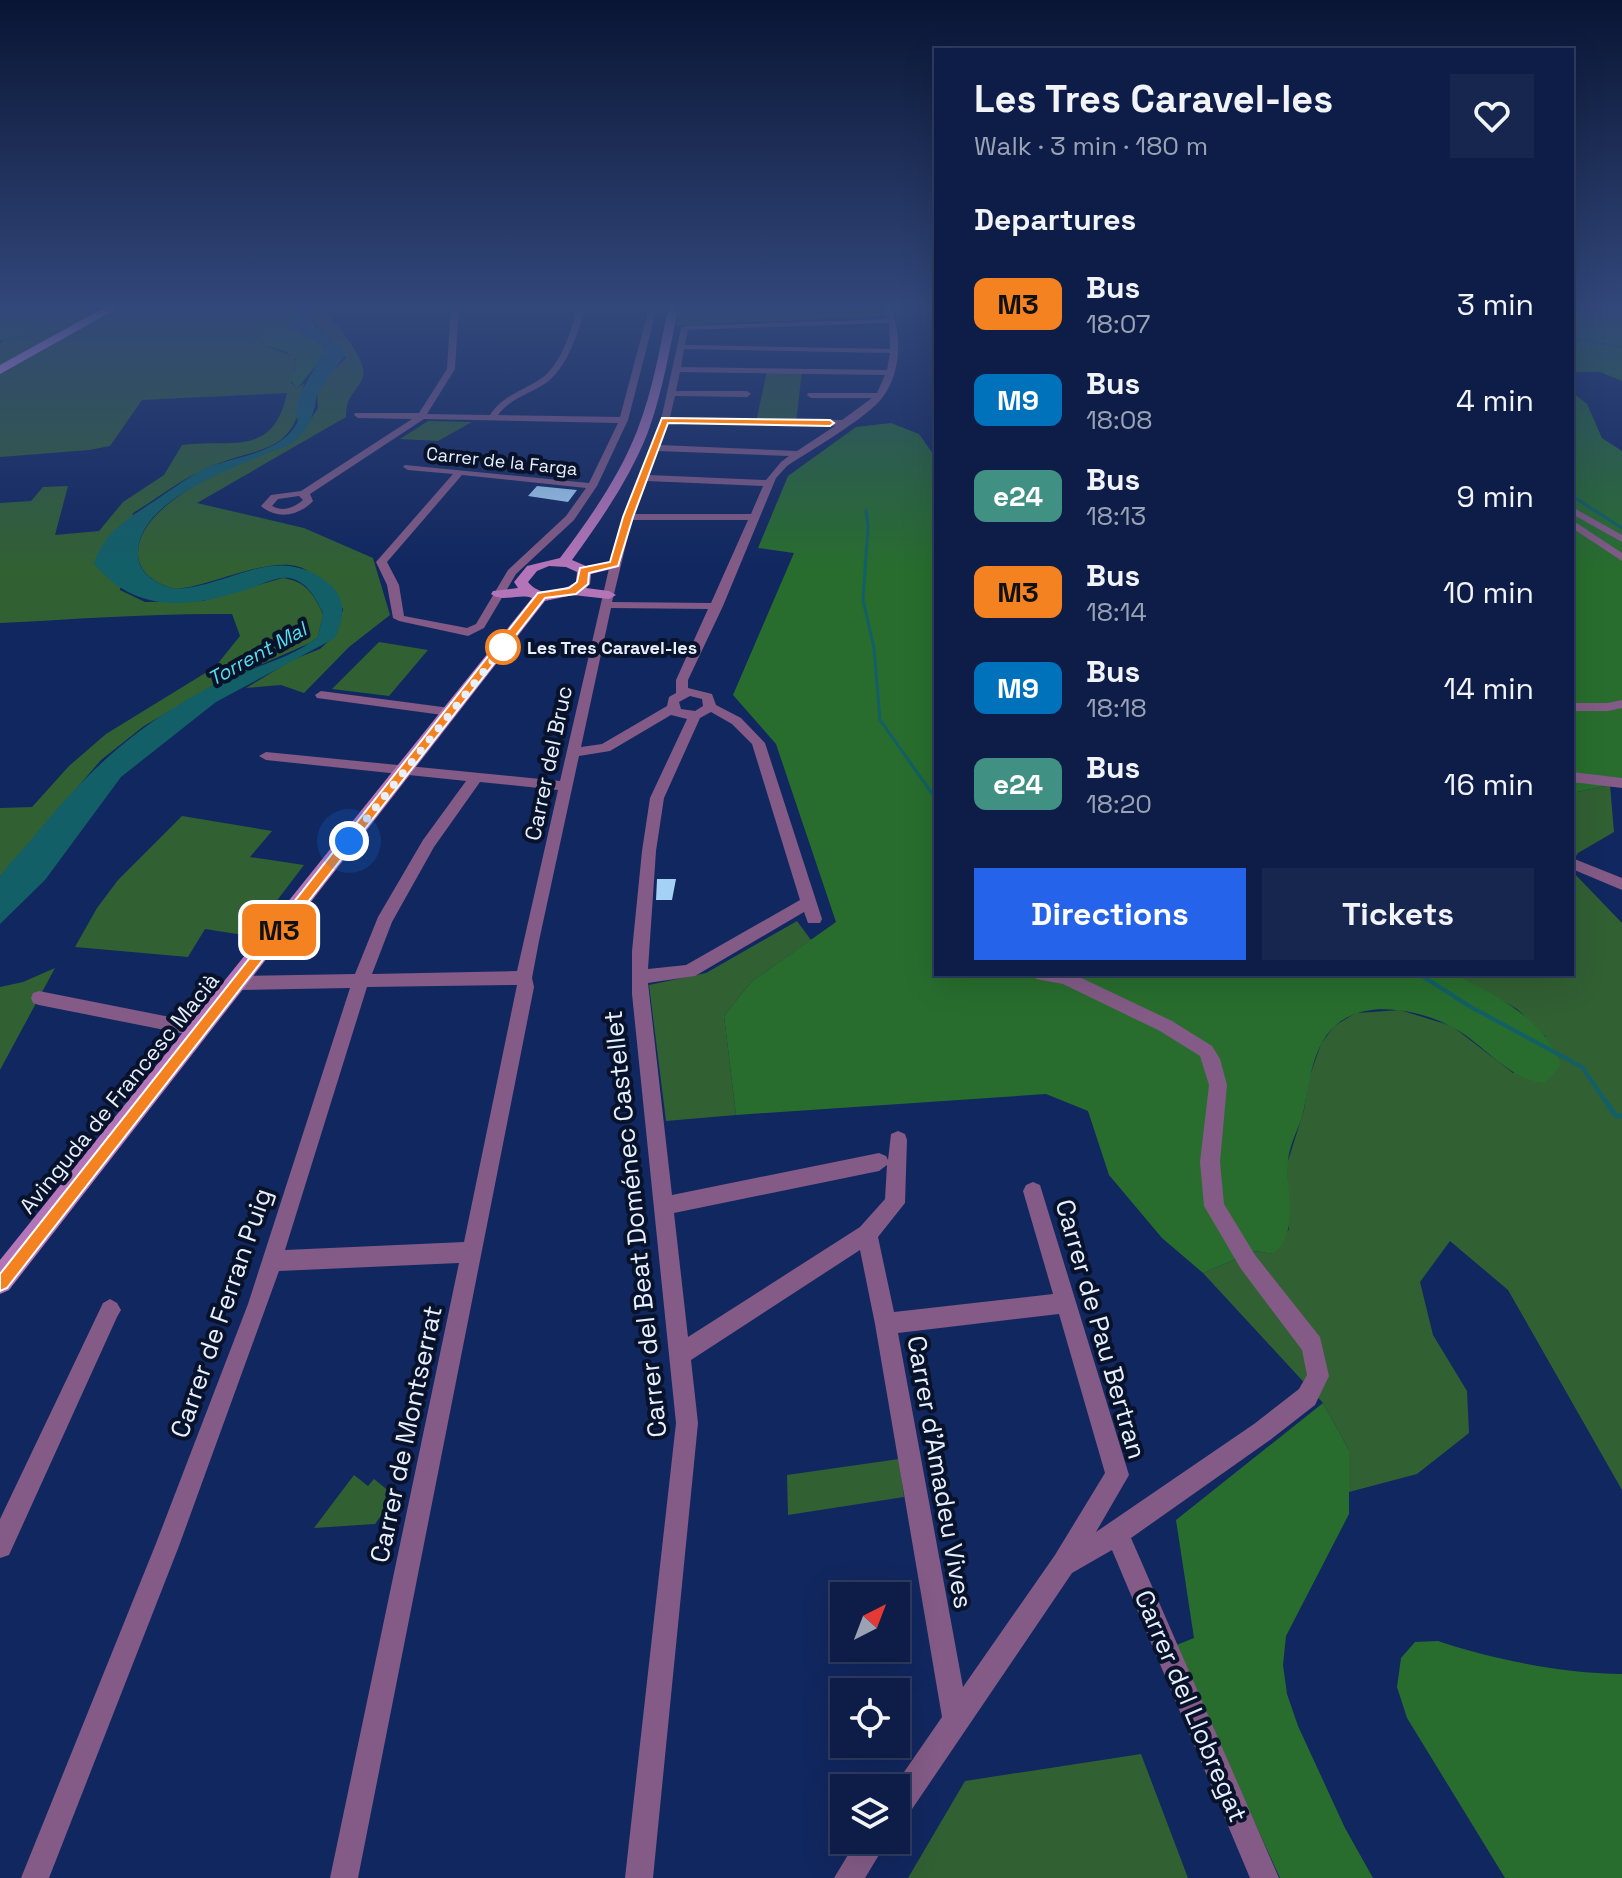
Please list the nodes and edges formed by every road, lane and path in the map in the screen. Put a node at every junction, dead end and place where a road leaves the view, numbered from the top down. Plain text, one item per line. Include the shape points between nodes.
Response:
1 (437, 392) edge
2 (519, 392) edge
3 (631, 392) edge
4 (654, 392) edge
5 (882, 392) edge
6 (671, 393) joint
7 (747, 394) dead end
8 (811, 395) dead end
9 (880, 396) junction
10 (358, 415) dead end
11 (421, 417) junction
12 (492, 418) junction
13 (624, 420) junction
14 (665, 420) junction
15 (843, 423) junction
16 (656, 448) junction
17 (798, 454) junction
18 (408, 467) dead end
19 (460, 472) junction
20 (645, 478) junction
21 (769, 483) junction
22 (592, 486) junction
23 (303, 494) dead end
24 (1574, 511) edge
25 (628, 517) junction
26 (753, 517) junction
27 (1574, 524) edge
28 (1622, 539) edge
29 (531, 553) junction
30 (1622, 558) edge
31 (557, 562) junction
32 (615, 564) junction
33 (584, 571) junction
34 (572, 591) junction
35 (534, 593) junction
36 (498, 594) junction
37 (607, 600) junction
38 (717, 606) junction
39 (682, 693) junction
40 (321, 695) dead end
41 (1622, 704) edge
42 (1574, 707) edge
43 (673, 708) junction
44 (702, 711) junction
45 (450, 712) junction
46 (573, 753) junction
47 (266, 756) dead end
48 (404, 770) junction
49 (476, 777) junction
50 (1574, 777) edge
51 (1622, 783) edge
52 (565, 786) junction
53 (1574, 864) edge
54 (1622, 884) edge
55 (809, 902) junction
56 (814, 919) dead end
57 (1054, 976) edge
58 (639, 977) junction
59 (361, 980) junction
60 (238, 983) junction
61 (523, 990) junction
62 (39, 998) dead end
63 (200, 1030) junction
64 (898, 1140) dead end
65 (879, 1162) dead end
66 (1033, 1191) dead end
67 (664, 1206) junction
68 (867, 1234) junction
69 (472, 1252) junction
70 (273, 1261) junction
71 (0, 1281) edge
72 (1064, 1303) junction
73 (110, 1310) dead end
74 (886, 1324) junction
75 (681, 1354) junction
76 (1117, 1534) junction
77 (0, 1546) edge
78 (1063, 1564) junction
79 (956, 1720) junction
80 (910, 1787) edge
81 (864, 1854) edge
82 (35, 1878) edge
83 (344, 1878) edge
84 (639, 1878) edge
85 (848, 1878) edge
86 (1265, 1878) edge

1 - 11 street
2 - 12 street
3 - 13 street
4 - 31 street via 639,441 615,484
5 - 9 street
6 - 7 street
6 - 14 street, Carrer del Bruc
8 - 9 street
9 - 15 street
10 - 11 street
11 - 12 street
11 - 23 street
12 - 13 street
13 - 22 street
14 - 15 street
14 - 16 street, Carrer del Bruc
15 - 17 street
16 - 17 street
16 - 20 street, Carrer del Bruc
17 - 21 street
18 - 19 street, Carrer de la Farga
19 - 22 street, Carrer de la Farga
19 - 36 street via 381,562 393,585 399,618 468,632 480,626
20 - 21 street
20 - 25 street, Carrer del Bruc
21 - 26 street
22 - 29 street via 570,518
24 - 28 street
25 - 26 street
25 - 32 street, Carrer del Bruc
26 - 38 street
27 - 30 street
29 - 31 street
29 - 36 street
31 - 33 street
31 - 35 street, Avinguda de Francesc Macià via 526,572 521,582
32 - 33 street
32 - 37 street, Carrer del Bruc
33 - 34 street via 583,584
34 - 35 street
34 - 37 street
35 - 36 street
35 - 45 street, Avinguda de Francesc Macià
37 - 38 street
37 - 46 street, Carrer del Bruc
38 - 39 street via 682,680
39 - 43 street via 673,700
39 - 44 street via 704,694 710,700
40 - 45 street
41 - 42 street
43 - 44 street via 682,715
43 - 46 street via 605,748
44 - 55 street via 725,712 758,743
44 - 58 street, Carrer del Beat Doménec Castellet via 657,798
45 - 48 street, Avinguda de Francesc Macià
46 - 52 street, Carrer del Bruc
47 - 48 street
48 - 49 street
48 - 60 street, Avinguda de Francesc Macià
49 - 52 street
49 - 59 street, Carrer de Ferran Puig via 389,911
50 - 51 street
52 - 61 street, Carrer del Bruc
53 - 54 street
55 - 56 street
55 - 58 street via 689,971
57 - 76 street via 1166,1026 1206,1051 1218,1085 1210,1162 1214,1206 1248,1262 1312,1345 1318,1376 1307,1397
58 - 67 street, Carrer del Beat Doménec Castellet
59 - 60 street
59 - 61 street via 480,979
59 - 70 street, Carrer de Ferran Puig
60 - 63 street, Avinguda de Francesc Macià
61 - 69 street, Carrer de Montserrat
62 - 63 street
63 - 71 street, Avinguda de Francesc Macià
64 - 68 street via 895,1203
65 - 67 street
66 - 72 street, Carrer de Pau Bertran
67 - 75 street, Carrer del Beat Doménec Castellet
68 - 74 street, Carrer d'Amadeu Vives
68 - 75 street
69 - 70 street
69 - 83 street, Carrer de Montserrat
70 - 82 street, Carrer de Ferran Puig
72 - 74 street
72 - 78 street, Carrer de Pau Bertran via 1117,1475
73 - 77 street
74 - 79 street, Carrer d'Amadeu Vives
75 - 84 street, Carrer del Beat Doménec Castellet via 687,1423
76 - 78 street
76 - 86 street, Carrer del Llobregat
78 - 79 street, Carrer de Pau Bertran
79 - 80 street, Carrer de Pau Bertran
81 - 85 street

